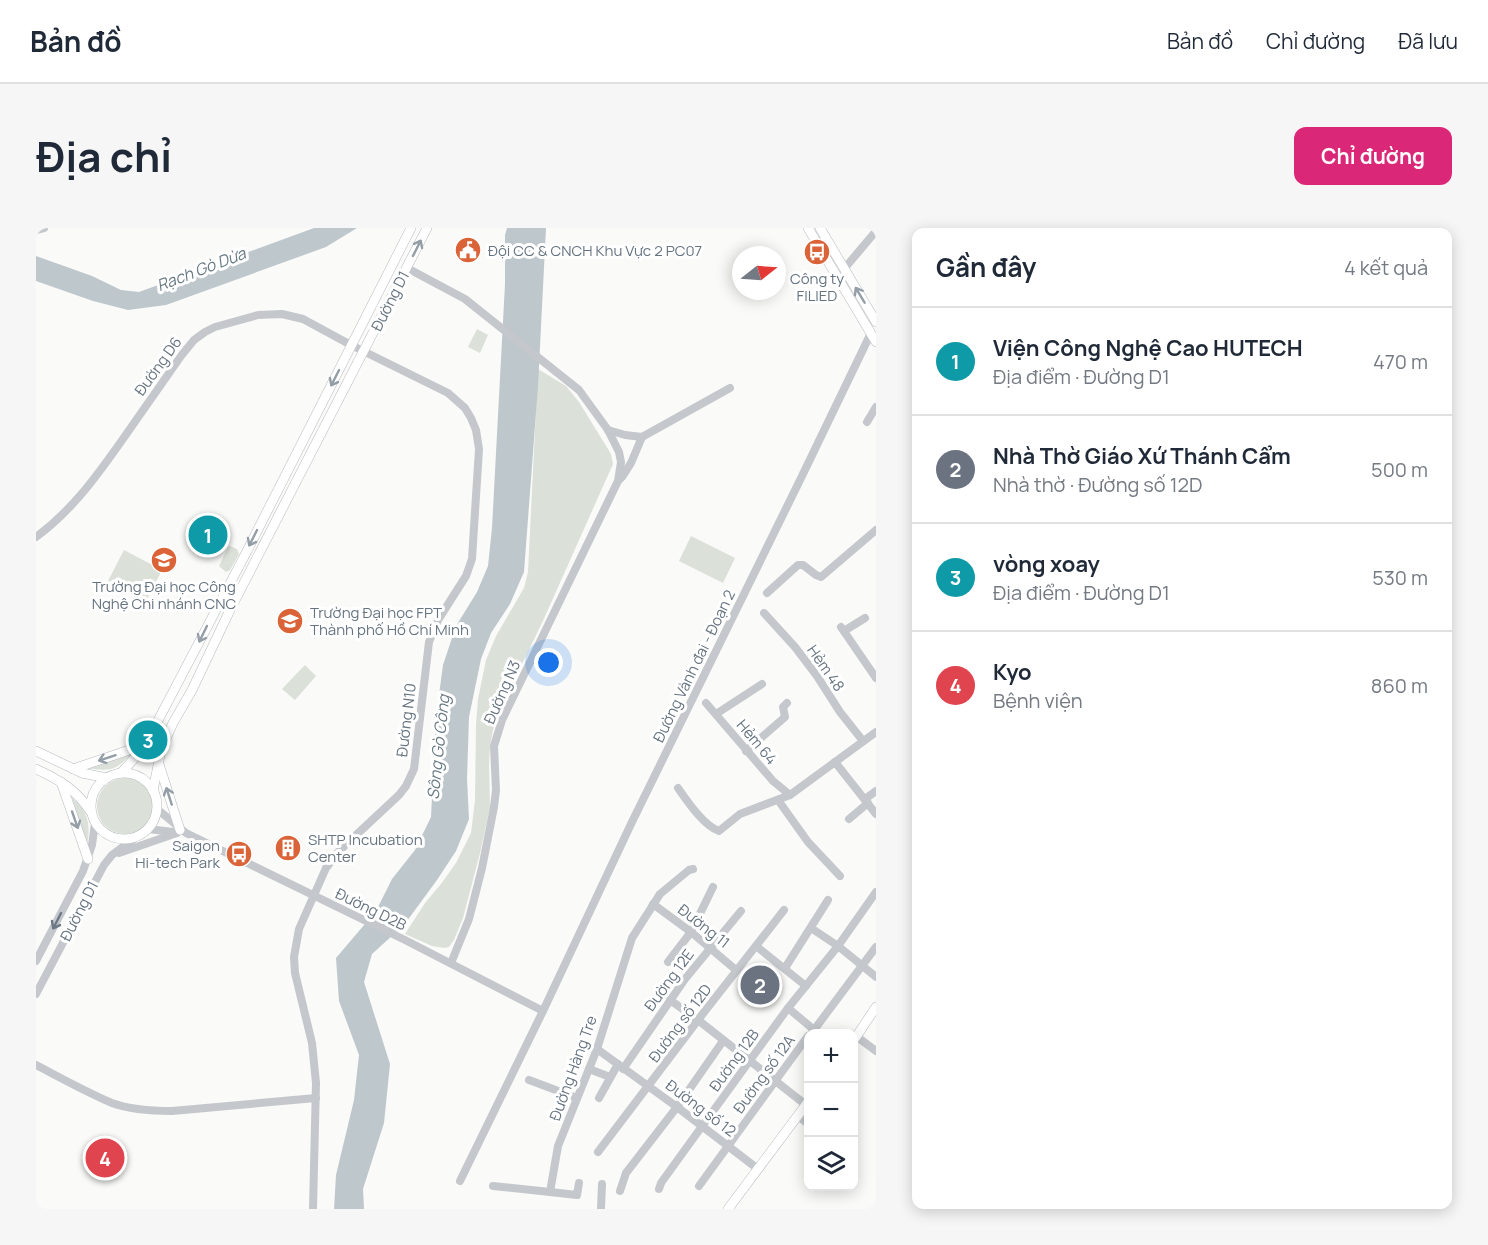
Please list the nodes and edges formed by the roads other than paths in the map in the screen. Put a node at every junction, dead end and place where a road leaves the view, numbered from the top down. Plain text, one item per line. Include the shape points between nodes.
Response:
1 (44, 228) edge
2 (409, 228) edge
3 (427, 228) edge
4 (808, 228) edge
5 (820, 228) edge
6 (36, 230) edge
7 (876, 231) edge
8 (407, 268) junction
9 (844, 269) junction
10 (838, 278) junction
11 (876, 322) edge
12 (873, 338) edge
13 (351, 345) junction
14 (365, 351) junction
15 (730, 388) dead end
16 (876, 407) edge
17 (867, 422) dead end
18 (608, 430) junction
19 (642, 437) junction
20 (618, 481) junction
21 (264, 518) junction
22 (275, 523) junction
23 (876, 530) edge
24 (36, 537) edge
25 (767, 593) dead end
26 (764, 613) dead end
27 (865, 618) dead end
28 (190, 661) junction
29 (876, 678) edge
30 (762, 684) dead end
31 (706, 703) dead end
32 (787, 703) dead end
33 (716, 714) junction
34 (876, 732) edge
35 (863, 741) junction
36 (141, 746) junction
37 (36, 751) edge
38 (746, 751) junction
39 (158, 762) junction
40 (835, 762) junction
41 (36, 769) edge
42 (73, 769) junction
43 (122, 773) junction
44 (106, 777) junction
45 (62, 782) junction
46 (678, 788) dead end
47 (153, 791) junction
48 (876, 791) edge
49 (790, 795) junction
50 (778, 800) junction
51 (867, 801) junction
52 (157, 809) junction
53 (91, 813) junction
54 (876, 814) edge
55 (849, 819) dead end
56 (95, 824) junction
57 (148, 829) junction
58 (181, 832) junction
59 (135, 838) junction
60 (112, 855) junction
61 (88, 859) junction
62 (693, 868) dead end
63 (840, 876) dead end
64 (713, 886) dead end
65 (876, 892) edge
66 (314, 896) junction
67 (828, 900) dead end
68 (653, 904) junction
69 (784, 910) dead end
70 (741, 911) dead end
71 (811, 928) junction
72 (691, 932) junction
73 (756, 946) junction
74 (838, 946) junction
75 (710, 947) junction
76 (876, 947) edge
77 (36, 961) edge
78 (668, 962) dead end
79 (451, 963) junction
80 (862, 966) junction
81 (785, 968) junction
82 (736, 970) junction
83 (876, 977) edge
84 (806, 986) junction
85 (36, 994) edge
86 (670, 1000) junction
87 (876, 1007) edge
88 (788, 1008) junction
89 (543, 1011) junction
90 (698, 1020) junction
91 (809, 1029) edge
92 (816, 1029) edge
93 (858, 1034) edge
94 (858, 1040) edge
95 (723, 1041) junction
96 (804, 1045) edge
97 (597, 1049) junction
98 (876, 1051) edge
99 (750, 1062) junction
100 (36, 1065) edge
101 (620, 1066) junction
102 (589, 1069) junction
103 (610, 1077) junction
104 (529, 1080) dead end
105 (776, 1082) junction
106 (649, 1086) junction
107 (316, 1098) junction
108 (577, 1098) junction
109 (599, 1098) dead end
110 (804, 1102) edge
111 (677, 1107) junction
112 (804, 1108) edge
113 (798, 1116) junction
114 (804, 1121) edge
115 (702, 1127) junction
116 (728, 1146) junction
117 (598, 1152) dead end
118 (758, 1169) junction
119 (460, 1181) dead end
120 (579, 1184) dead end
121 (602, 1184) dead end
122 (493, 1186) dead end
123 (699, 1186) dead end
124 (659, 1189) dead end
125 (620, 1191) dead end
126 (550, 1192) junction
127 (313, 1209) edge
128 (601, 1209) edge
129 (728, 1209) edge

1 - 6 street
2 - 13 main road, Đường D1 via 363,313 363,322
8 -> 3 main road, Đường D1
4 - 10 main road
5 - 9 main road
7 - 9 street
8 - 14 main road, Đường D1
8 - 18 street, Đường N3 via 465,299 579,390
9 - 10 main road
11 -> 9 main road
10 - 12 main road
12 - 89 street, Đường Vành đai - Đoạn 2 via 631,824
13 - 14 street, Đường N10
13 -> 21 main road, Đường D1
13 - 24 street, Đường D6 via 303,319 282,314 228,322 205,332 181,356 73,505
14 - 22 main road, Đường D1
14 - 66 street, Đường N10 via 448,393 471,418 479,449 472,559 429,642 416,759 410,778 399,795 331,860
15 - 19 street
16 - 17 street
18 - 19 street
18 - 20 street, Đường N3 via 621,462
19 - 20 street, Đường N3
20 - 79 street, Đường N3 via 502,720 494,746 496,790 488,838 469,919
21 - 22 main road
21 -> 28 main road, Đường D1
22 - 39 main road, Đường D1 via 173,723
23 - 25 street via 820,577 798,565
26 - 35 street, Hẻm 48 via 795,647
27 - 29 street via 843,629
28 - 36 main road, Đường D1 via 183,665
28 - 36 main road, Đường D1 via 143,749
30 - 33 street
31 - 33 street, Hẻm 64
32 - 38 street via 783,707 785,717
33 - 38 street, Hẻm 64
34 - 35 street
35 - 40 street
36 -> 42 main road
36 - 43 main road, Đường D1
37 - 42 main road
38 - 49 street, Hẻm 64
39 - 47 main road, Đường D1
58 -> 39 main road
40 - 49 street
40 - 51 street
41 - 45 main road
42 - 44 main road
43 - 44 main road
43 - 47 main road via 140,777
44 - 53 main road via 93,793
45 - 53 main road
45 -> 61 main road
46 - 50 street via 706,823 719,831 740,814
47 - 52 main road
48 - 51 street
49 - 50 street
50 - 63 street via 808,842
51 - 54 street
51 - 55 street
52 - 57 main road
52 - 58 street, Đường D2B
53 - 56 main road
56 - 59 main road via 108,836
56 - 61 street, Đường D1
57 - 58 street, Đường D2B
57 - 59 main road
58 - 60 street
58 - 66 street, Đường D2B
59 - 60 street, Đường D1
60 - 85 street, Đường D1
61 -> 77 street, Đường D1
62 - 68 street, Đường Hàng Tre
64 - 72 street
65 - 74 street, Đường 12B
66 - 79 street, Đường D2B
66 - 107 street, Đường N10 via 299,928 294,957 312,1043
67 - 71 street
68 - 72 street, Đường 11
68 - 97 street, Đường Hàng Tre via 632,938
69 - 73 street, Đường số 12D
70 - 75 street, Đường 12E
71 - 74 street
71 - 81 street
72 - 75 street, Đường 11
72 - 78 street
73 - 81 street
73 - 82 street, Đường số 12D
74 - 80 street
74 - 84 street, Đường 12B
75 - 82 street, Đường 11
75 - 86 street, Đường 12E
76 - 80 street, Đường số 12A
79 - 89 street, Đường D2B
80 - 83 street
80 - 92 street, Đường số 12A
81 - 84 street
82 - 90 street, Đường số 12D
84 - 88 street, Đường 12B
86 - 90 street
86 - 101 street, Đường 12E
87 - 93 main road
88 - 91 street
88 - 99 street, Đường 12B
89 - 119 street, Đường Vành đai - Đoạn 2
90 - 95 street
90 - 106 street, Đường số 12D
94 - 98 street
95 - 99 street
95 - 111 street
96 - 105 street, Đường số 12A
97 - 101 street, Đường số 12
97 - 102 street, Đường Hàng Tre
99 - 105 street
99 - 115 street, Đường 12B
100 - 107 street via 113,1103 136,1109 172,1111
101 - 103 street, Đường 12E
101 - 106 street, Đường số 12
102 - 103 street
102 - 108 street, Đường Hàng Tre
103 - 109 street, Đường 12E
104 - 108 street
105 - 110 street
105 - 116 street, Đường số 12A
106 - 111 street, Đường số 12
106 - 117 street, Đường số 12D
107 - 127 street, Đường N10
108 - 126 street, Đường Hàng Tre via 558,1146
111 - 115 street, Đường số 12
111 - 125 street via 626,1173
112 - 113 main road
113 - 114 street
113 - 118 main road
115 - 116 street, Đường số 12
115 - 124 street, Đường 12B
116 - 118 street, Đường số 12
116 - 123 street, Đường số 12A
118 - 129 main road
120 - 126 street via 578,1195
121 - 128 street
122 - 126 street

